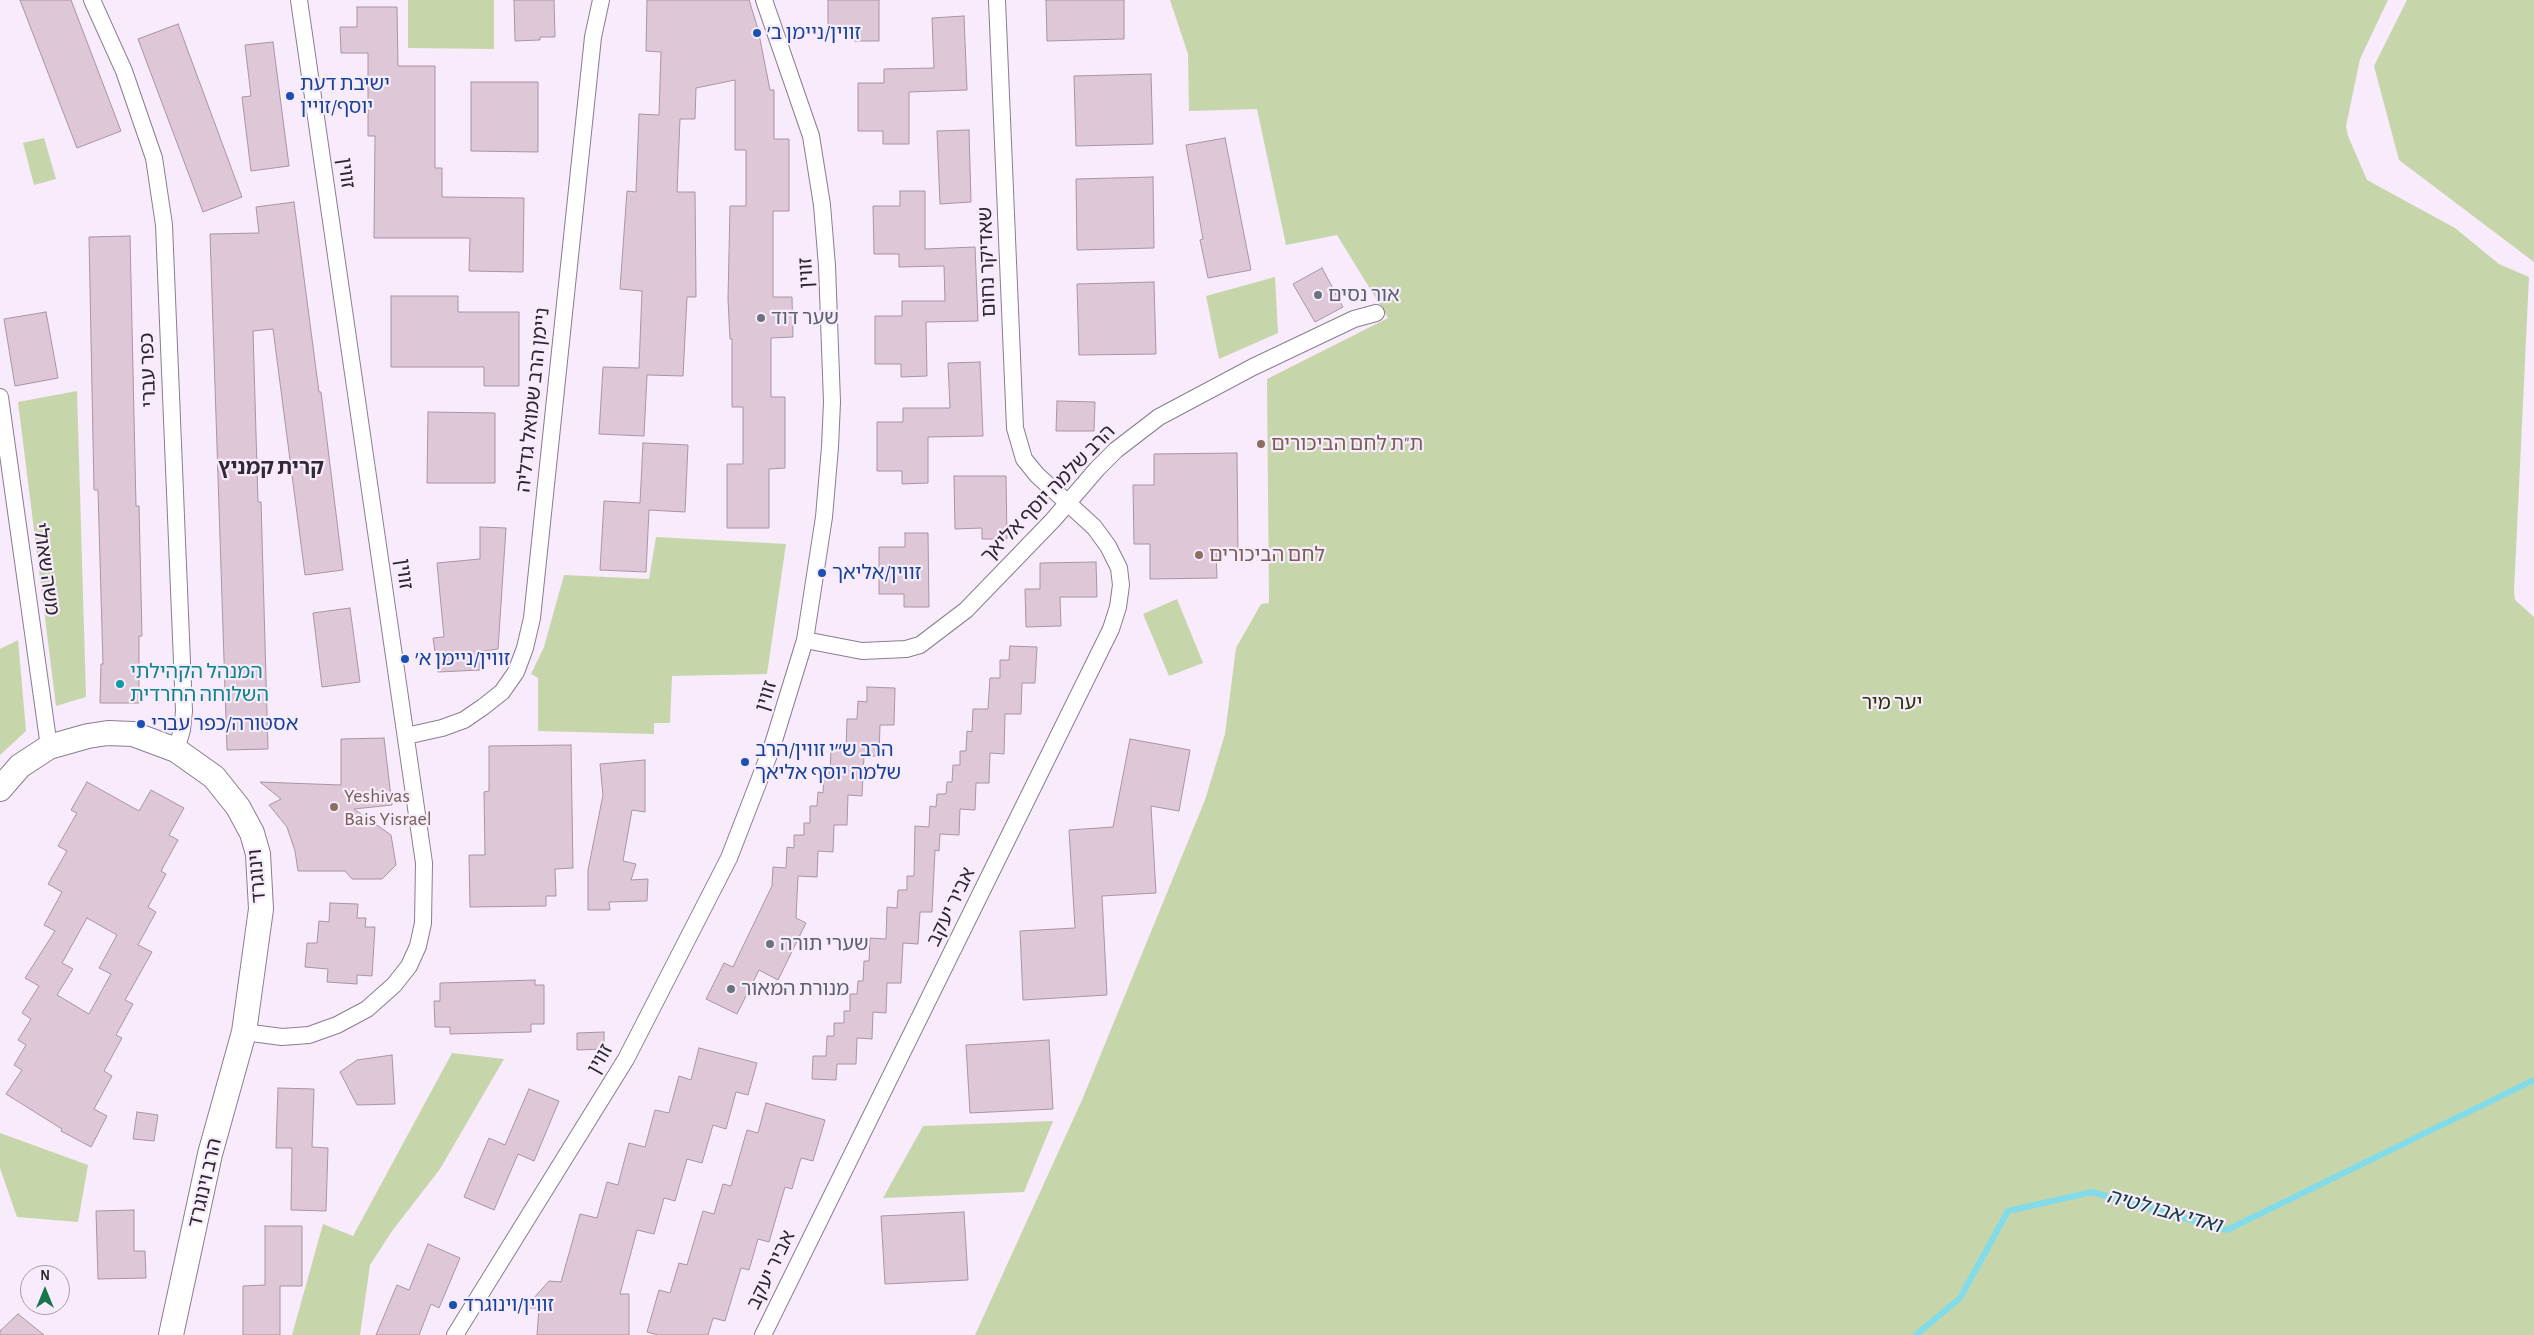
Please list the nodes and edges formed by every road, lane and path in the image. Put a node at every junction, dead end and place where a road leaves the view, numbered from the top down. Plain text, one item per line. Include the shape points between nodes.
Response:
1 (92, 0) edge
2 (299, 0) edge
3 (601, 0) edge
4 (764, 0) edge
5 (997, 0) edge
6 (1376, 313) dead end
7 (0, 397) edge
8 (1068, 502) junction
9 (805, 640) junction
10 (406, 736) junction
11 (48, 747) junction
12 (176, 750) junction
13 (0, 789) edge
14 (244, 1032) junction
15 (171, 1335) edge
16 (455, 1335) edge
17 (763, 1335) edge

1 - 12 street, כפר עברי via 142,120 154,158 160,197 184,710
2 - 10 street, זווין
3 - 10 street, ניימן הרב שמואל גדליה via 593,36 532,618 525,648 516,672 502,692 482,707 464,720
4 - 9 street, זווין via 811,136 822,204 827,266 832,402 830,447 824,517
5 - 8 street, שאדיקר נחום via 1015,428 1024,459
6 - 8 street, הרב שלמה יוסף אליאך via 1354,319 1253,367 1159,417 1116,450
7 - 11 street, משה שאולי
8 - 9 street, הרב שלמה יוסף אליאך via 966,610 920,645 906,650 862,651
8 - 17 street, אביר יעקב via 1094,527 1119,568 1121,585 1112,629
9 - 16 street, זווין via 772,747 729,858 626,1059
10 - 14 street, זווין via 424,863 423,923 409,966 394,985 367,1009 337,1025 309,1035 282,1037
11 - 12 street, וינוגרד via 108,733 133,734
11 - 13 street, וינוגרד via 20,766
12 - 14 street, וינוגרד via 208,772 238,807 252,833 258,854 261,909
14 - 15 street, הרב וינוגרד via 210,1154

